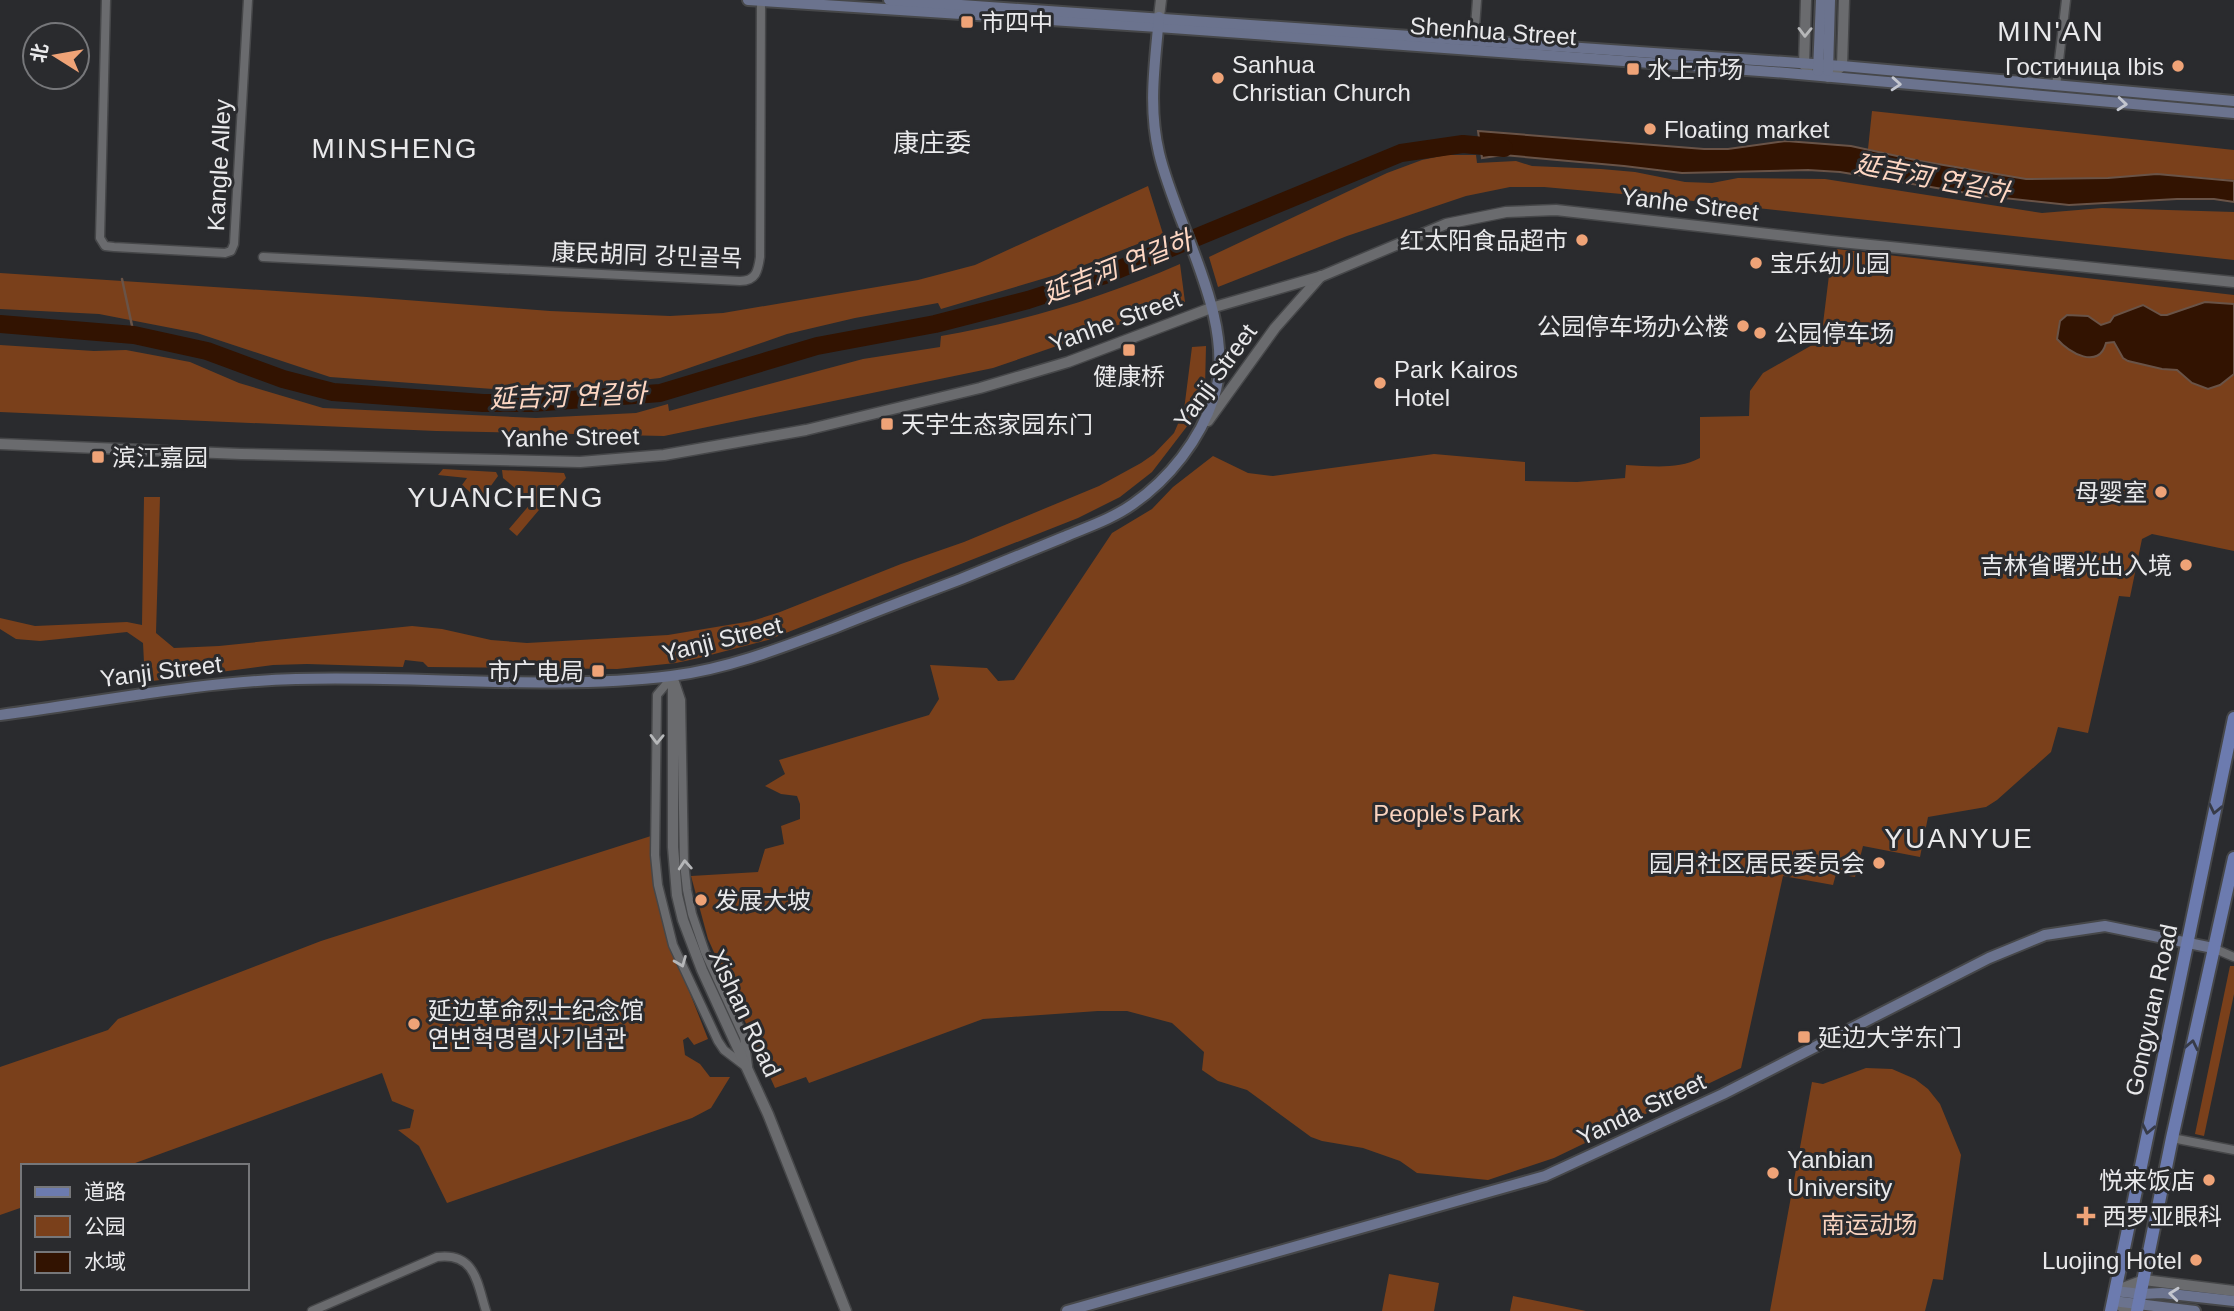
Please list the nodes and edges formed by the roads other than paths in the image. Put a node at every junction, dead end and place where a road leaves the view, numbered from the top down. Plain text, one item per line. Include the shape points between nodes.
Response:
1 (106, 0) edge
2 (248, 0) edge
3 (748, 0) edge
4 (889, 0) edge
5 (1161, 0) edge
6 (1477, 0) edge
7 (1806, 0) edge
8 (1821, 0) edge
9 (1830, 0) edge
10 (1844, 0) edge
11 (2066, 0) edge
12 (761, 1) edge
13 (1159, 22) junction
14 (1474, 41) junction
15 (1804, 65) junction
16 (1842, 66) junction
17 (1823, 72) junction
18 (2056, 86) junction
19 (2234, 101) edge
20 (2234, 113) edge
21 (263, 257) dead end
22 (1322, 276) junction
23 (2234, 282) edge
24 (1211, 308) junction
25 (1201, 429) junction
26 (0, 444) edge
27 (673, 676) junction
28 (0, 715) edge
29 (2234, 718) edge
30 (2234, 858) edge
31 (2187, 943) junction
32 (2213, 948) junction
33 (2234, 957) edge
34 (748, 1068) junction
35 (2172, 1138) junction
36 (2234, 1150) edge
37 (2144, 1280) junction
38 (2234, 1291) edge
39 (2113, 1301) edge
40 (2234, 1301) edge
41 (2137, 1305) edge
42 (312, 1311) edge
43 (486, 1311) edge
44 (846, 1311) edge
45 (1067, 1311) edge
46 (2195, 1311) edge

1 - 2 street, Kangle Alley via 100,238 114,247 225,253 234,244
3 - 12 main road, Shenhua Street
4 - 13 main road, Shenhua Street
5 - 13 street
6 - 14 street
7 -> 15 street
8 - 17 main road
9 - 17 main road
10 - 16 street
11 - 18 street
12 - 13 main road, Shenhua Street
12 - 21 street, 康民胡同 강민골목 via 760,257 757,274 751,279
13 - 14 main road, Shenhua Street
13 - 17 main road, Shenhua Street
13 - 24 main road via 1152,97 1154,132
14 - 15 main road, Shenhua Street
15 - 17 main road, Shenhua Street
16 - 17 main road, Shenhua Street
16 - 18 main road, Shenhua Street
17 -> 20 main road, Shenhua Street
18 - 19 main road, Shenhua Street
22 - 23 street, Yanhe Street via 1446,224 1506,212 1556,210
22 - 24 street, Yanhe Street
22 - 25 street, Yanji Street via 1282,320
24 - 25 main road via 1220,334 1220,367
24 - 26 street, Yanhe Street via 1069,362 980,388 831,425 664,455 580,463
25 - 27 main road, Yanji Street via 1148,493 1109,518 793,643
27 - 28 main road, Yanji Street via 580,681 294,679 150,692
27 - 34 street, Xishan Road via 677,895 691,944
27 -> 34 street via 657,695 656,855 662,906 673,945 718,1041
29 -> 31 main road, Gongyuan Road
30 - 32 main road, Gongyuan Road
31 - 32 main road, Yanda Street
31 -> 39 main road, Gongyuan Road
31 - 45 main road, Yanda Street via 2105,926 2045,935 1989,958 1723,1094 1545,1176
32 - 33 street
35 -> 32 main road, Gongyuan Road
34 - 44 street, Xishan Road
35 - 36 street
35 - 37 main road, Gongyuan Road
37 - 38 street
37 - 39 street
37 - 41 main road, Gongyuan Road
39 - 41 main road
40 -> 41 main road via 2162,1293
41 - 46 main road
42 - 43 street via 437,1256 451,1255 466,1261

